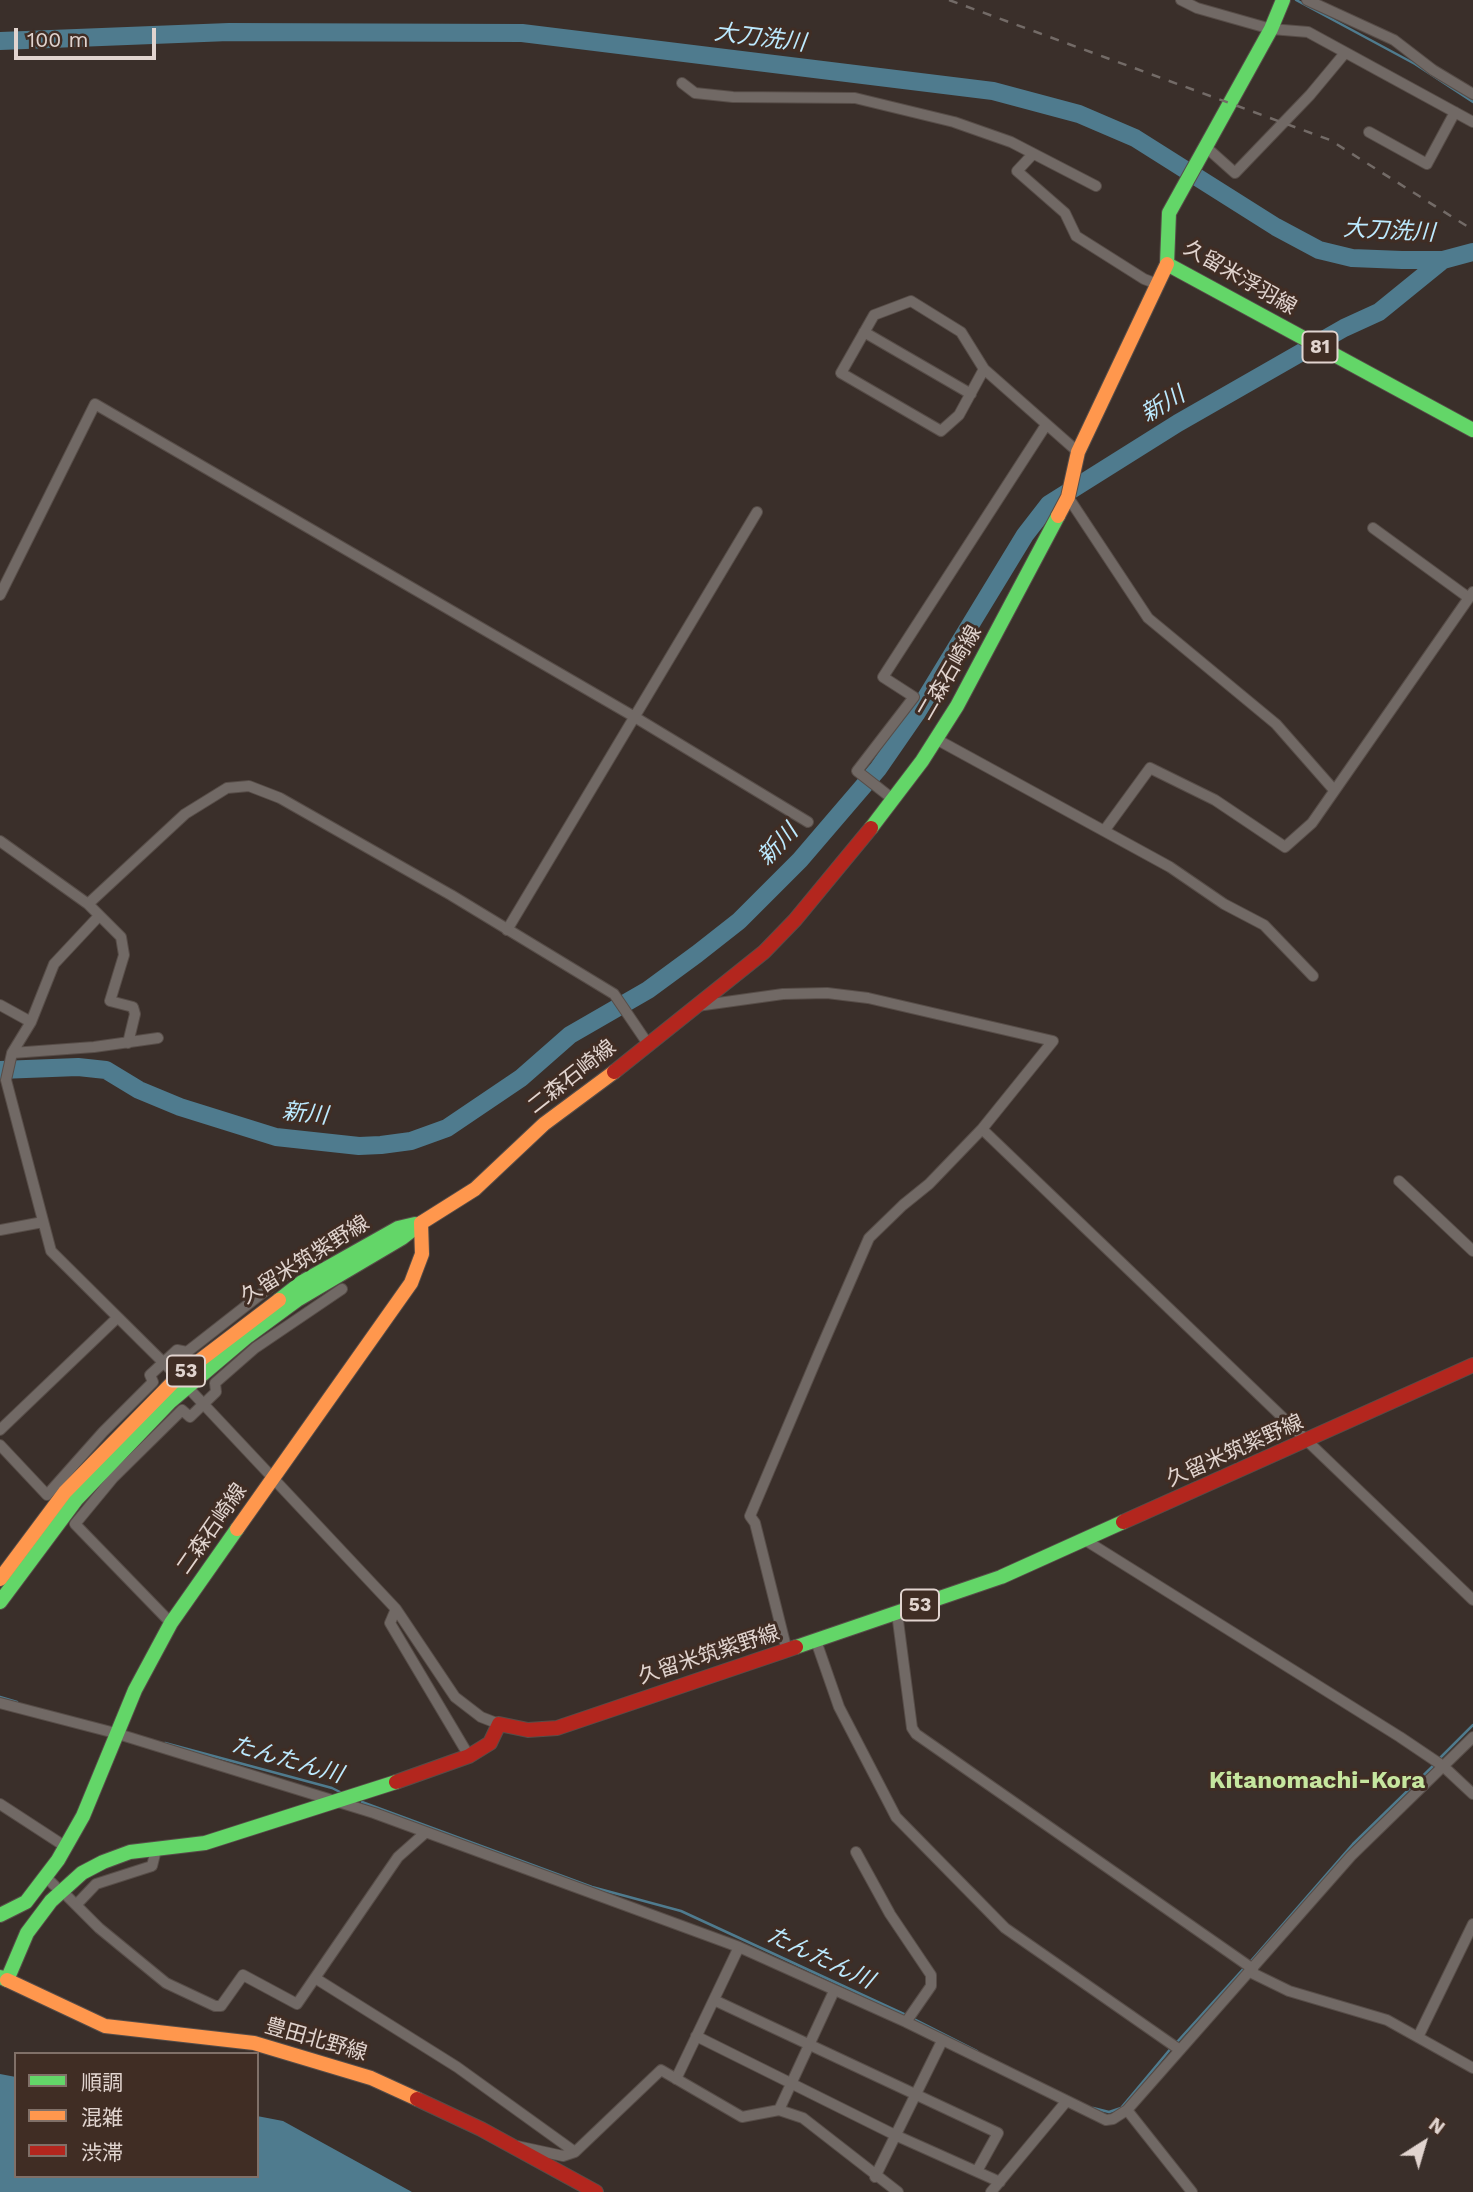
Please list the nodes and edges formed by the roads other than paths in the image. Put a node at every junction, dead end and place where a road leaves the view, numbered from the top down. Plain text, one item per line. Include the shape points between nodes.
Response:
1 (1181, 0) edge
2 (1283, 0) edge
3 (1307, 0) edge
4 (1271, 29) junction
5 (1345, 52) junction
6 (682, 83) dead end
7 (1473, 94) edge
8 (1455, 112) junction
9 (1473, 122) edge
10 (1369, 132) dead end
11 (1206, 149) junction
12 (1033, 154) junction
13 (1096, 186) dead end
14 (1167, 264) junction
15 (1157, 284) junction
16 (864, 332) junction
17 (984, 369) junction
18 (971, 394) junction
19 (1046, 425) junction
20 (1473, 430) edge
21 (1078, 452) junction
22 (1068, 497) junction
23 (757, 512) dead end
24 (1373, 528) dead end
25 (0, 595) edge
26 (1471, 595) edge
27 (633, 716) junction
28 (936, 739) junction
29 (1334, 790) junction
30 (894, 800) junction
31 (808, 822) dead end
32 (1104, 831) junction
33 (0, 841) edge
34 (88, 905) junction
35 (98, 917) junction
36 (507, 930) junction
37 (1314, 976) dead end
38 (0, 1005) edge
39 (697, 1006) junction
40 (31, 1021) junction
41 (158, 1038) dead end
42 (128, 1043) junction
43 (648, 1044) junction
44 (12, 1053) junction
45 (982, 1129) junction
46 (1399, 1181) dead end
47 (43, 1222) junction
48 (421, 1223) junction
49 (0, 1230) edge
50 (1473, 1251) edge
51 (302, 1262) dead end
52 (342, 1289) dead end
53 (117, 1318) junction
54 (163, 1363) junction
55 (1473, 1365) edge
56 (183, 1382) junction
57 (204, 1404) junction
58 (0, 1430) edge
59 (1306, 1442) junction
60 (0, 1445) edge
61 (273, 1479) junction
62 (1085, 1540) junction
63 (0, 1579) edge
64 (1473, 1600) edge
65 (0, 1602) edge
66 (396, 1609) junction
67 (897, 1614) junction
68 (171, 1623) junction
69 (816, 1642) junction
70 (787, 1651) junction
71 (0, 1703) edge
72 (499, 1724) junction
73 (116, 1733) junction
74 (1473, 1737) edge
75 (469, 1756) junction
76 (1439, 1763) junction
77 (1473, 1794) edge
78 (341, 1802) junction
79 (0, 1804) edge
80 (425, 1833) junction
81 (66, 1847) junction
82 (156, 1850) junction
83 (856, 1852) dead end
84 (66, 1895) dead end
85 (76, 1905) junction
86 (0, 1915) edge
87 (1473, 1924) edge
88 (739, 1947) junction
89 (1252, 1970) junction
90 (314, 1978) junction
91 (4, 1979) edge
92 (834, 1991) junction
93 (714, 2000) junction
94 (906, 2022) junction
95 (696, 2036) junction
96 (1418, 2036) junction
97 (942, 2041) junction
98 (810, 2046) junction
99 (1180, 2050) junction
100 (1473, 2068) edge
101 (676, 2080) junction
102 (793, 2084) junction
103 (914, 2096) junction
104 (1065, 2102) junction
105 (779, 2110) junction
106 (1127, 2110) junction
107 (895, 2136) junction
108 (510, 2145) junction
109 (575, 2151) junction
110 (977, 2171) junction
111 (875, 2177) junction
112 (1000, 2182) junction
113 (596, 2192) edge
114 (898, 2192) edge
115 (991, 2192) edge
116 (1192, 2192) edge

1 - 4 street
2 - 4 main road, 久留米浮羽線
3 - 7 street via 1394,40
4 - 5 street via 1308,32
4 - 11 main road, 久留米浮羽線
5 - 8 street
5 - 11 street via 1235,173
6 - 12 street via 695,93 733,97 855,98 954,122
8 - 9 street
8 - 10 street via 1427,164
11 - 14 main road, 久留米浮羽線 via 1166,225
12 - 13 street
12 - 15 street via 1017,171 1065,212 1076,236
14 - 15 main road, 二森石崎線
14 - 20 main road, 久留米浮羽線 / 81
15 - 21 main road, 二森石崎線
16 - 17 street via 874,315 911,301 961,332
16 - 18 street
16 - 18 street via 841,373 918,418 941,431 959,415
17 - 18 street
17 - 19 street
19 - 21 street
19 - 30 street via 883,677 914,697 857,771
21 - 22 main road, 二森石崎線
22 - 28 main road, 二森石崎線
22 - 29 street via 1148,618 1276,724
23 - 27 street
24 - 26 street
25 - 27 street via 95,404
26 - 29 street
27 - 31 street
27 - 36 street
28 - 30 main road, 二森石崎線
28 - 32 street
29 - 32 street via 1312,823 1285,847 1215,800 1150,768
30 - 39 main road, 二森石崎線 via 779,937
32 - 37 street via 1265,925
33 - 34 street
34 - 35 street
34 - 36 street via 185,814 237,785 280,799
35 - 40 street via 54,964
35 - 42 street via 125,946 110,1001 133,1007
36 - 43 street via 614,994
38 - 40 street
39 - 43 main road, 二森石崎線
39 - 45 street via 827,993 868,998 1053,1041
40 - 44 street
41 - 42 street
42 - 44 street
43 - 48 main road, 二森石崎線 via 544,1124 475,1189
44 - 47 street via 6,1080
45 - 59 street
45 - 70 street via 869,1238 750,1516
46 - 50 street
47 - 49 street
47 - 53 street via 51,1251
48 - 56 main road, 久留米筑紫野線 / 53 via 288,1307
48 - 61 main road, 二森石崎線 via 422,1254 411,1283
51 - 54 street via 187,1352 177,1350
52 - 57 street via 255,1348 215,1383 216,1392
53 - 54 street
53 - 58 street
54 - 56 street
54 - 60 street via 150,1375 153,1382 47,1495
55 - 59 main road, 久留米筑紫野線 / 53
56 - 57 street
56 - 63 main road, 久留米筑紫野線 / 53 via 65,1492
56 - 65 main road, 久留米筑紫野線 / 53 via 108,1464
57 - 61 street
57 - 68 street via 190,1417 182,1410 162,1428 75,1524
59 - 62 main road, 久留米筑紫野線 / 53
59 - 64 street
61 - 66 street
61 - 68 main road, 二森石崎線
62 - 67 main road, 久留米筑紫野線 / 53 via 1001,1577
62 - 76 street
66 - 72 street via 455,1697
66 - 75 street via 390,1623
67 - 69 main road, 久留米筑紫野線 / 53
67 - 89 street via 916,1734
68 - 73 main road, 二森石崎線
69 - 70 main road, 久留米筑紫野線 / 53
69 - 99 street via 839,1707 896,1817 1005,1928
70 - 72 main road, 久留米筑紫野線 / 53 via 557,1728 528,1730
71 - 73 street
72 - 75 main road via 490,1743
73 - 78 street
73 - 81 main road, 二森石崎線
74 - 76 street
75 - 78 main road
76 - 77 street
76 - 89 street
78 - 80 street
78 - 82 main road via 205,1843
79 - 81 street
80 - 88 street
80 - 90 street via 398,1857
81 - 86 main road, 二森石崎線 via 51,1882
82 - 85 street via 152,1866 96,1884
82 - 91 main road via 130,1852 103,1862 64,1888 27,1933
83 - 94 street via 931,1975 931,1986
84 - 85 street
85 - 90 street via 166,1983 215,2006 220,2006 243,1975 297,2004
87 - 96 street
88 - 92 street
88 - 93 street
89 - 96 street via 1289,1991 1387,2020
89 - 99 street
90 - 109 street via 457,2067
91 - 108 main road, 豊田北野線 via 105,2026 254,2043 309,2058 420,2099
92 - 94 street
92 - 98 street
93 - 95 street
93 - 98 street
94 - 97 street
95 - 101 street
95 - 102 street
96 - 100 street
97 - 103 street
97 - 104 street
98 - 102 street
98 - 103 street
99 - 106 street
101 - 105 street via 742,2117
101 - 109 street via 661,2070
102 - 105 street
102 - 107 street
103 - 107 street
103 - 110 street via 998,2133
104 - 106 street via 1100,2119 1113,2119
104 - 112 street
105 - 111 street via 803,2118
106 - 116 street
107 - 110 street
107 - 111 street
108 - 109 street via 563,2156
108 - 113 main road, 豊田北野線
110 - 112 street
111 - 114 street
112 - 115 street

